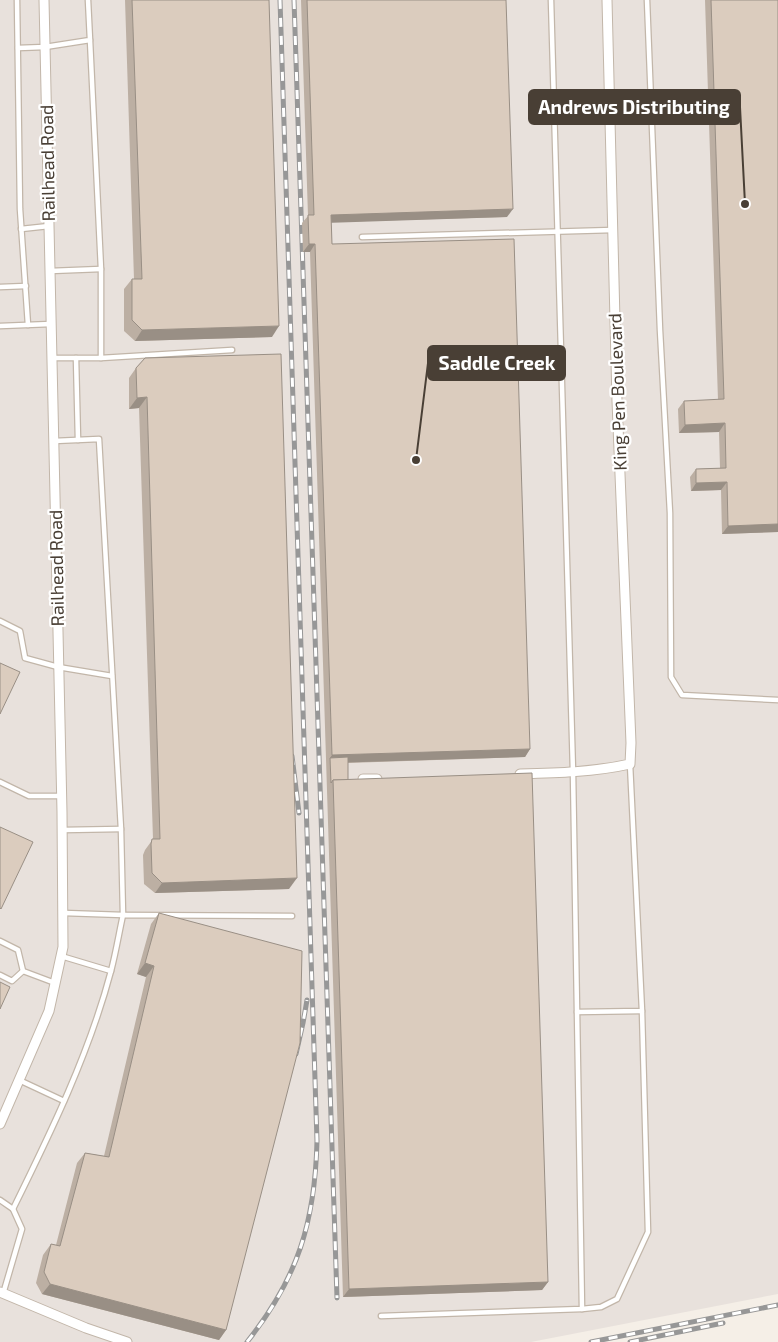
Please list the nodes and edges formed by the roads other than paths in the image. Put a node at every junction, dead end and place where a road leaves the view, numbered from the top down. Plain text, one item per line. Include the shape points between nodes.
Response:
1 (17, 0) edge
2 (44, 0) edge
3 (88, 0) edge
4 (551, 0) edge
5 (607, 0) edge
6 (647, 0) edge
7 (90, 40) junction
8 (45, 47) junction
9 (18, 48) junction
10 (49, 226) junction
11 (21, 229) junction
12 (613, 230) junction
13 (558, 231) junction
14 (362, 238) dead end
15 (101, 269) junction
16 (50, 271) junction
17 (26, 286) junction
18 (0, 287) edge
19 (51, 324) junction
20 (28, 325) junction
21 (0, 326) edge
22 (232, 350) dead end
23 (52, 358) junction
24 (76, 358) junction
25 (101, 358) junction
26 (78, 440) junction
27 (54, 441) junction
28 (0, 622) edge
29 (58, 667) junction
30 (112, 676) junction
31 (778, 700) edge
32 (630, 764) junction
33 (573, 772) junction
34 (506, 775) edge
35 (363, 779) edge
36 (391, 779) edge
37 (0, 782) edge
38 (62, 796) junction
39 (121, 829) junction
40 (62, 830) junction
41 (64, 913) junction
42 (123, 915) junction
43 (292, 916) dead end
44 (0, 941) edge
45 (61, 956) junction
46 (23, 971) junction
47 (111, 971) junction
48 (0, 975) edge
49 (56, 983) junction
50 (642, 1011) junction
51 (577, 1012) junction
52 (19, 1080) junction
53 (64, 1100) junction
54 (0, 1122) edge
55 (0, 1200) edge
56 (13, 1209) junction
57 (2, 1293) edge
58 (582, 1309) junction
59 (381, 1316) dead end
60 (127, 1342) edge

1 - 9 lane
2 - 8 street, Railhead Road
3 - 7 lane
4 - 13 lane
5 - 12 street, King Pen Boulevard
6 - 31 lane via 670,513 672,677 682,695
7 - 8 lane
7 - 15 lane
8 - 9 lane
8 - 10 street, Railhead Road
9 - 11 lane
10 - 11 lane
10 - 16 street, Railhead Road
11 - 17 lane
12 - 13 lane
12 - 32 street, King Pen Boulevard
13 - 14 lane
13 - 33 lane
15 - 16 lane
15 - 25 lane
16 - 19 street, Railhead Road
17 - 18 lane
17 - 20 lane
19 - 20 lane
19 - 23 street, Railhead Road
20 - 21 lane
22 - 25 lane
23 - 24 lane
23 - 27 street, Railhead Road
24 - 25 lane
24 - 26 lane
26 - 27 lane
26 - 30 lane via 99,439
27 - 29 street, Railhead Road
28 - 29 lane via 20,630 26,658
29 - 30 lane
29 - 38 street, Railhead Road
30 - 39 lane
32 - 33 street
32 - 50 lane
33 - 34 street
33 - 51 lane
35 - 36 street
37 - 38 lane via 29,796
38 - 40 street, Railhead Road
39 - 40 lane
39 - 42 lane
40 - 41 street, Railhead Road
41 - 42 lane
41 - 45 street, Railhead Road
42 - 43 lane
42 - 47 lane
44 - 46 lane via 18,950
45 - 47 lane
45 - 49 street, Railhead Road
46 - 48 lane via 12,981
46 - 49 lane
47 - 53 lane
49 - 52 street, Railhead Road via 49,1011
50 - 51 lane
50 - 58 lane via 648,1232 617,1299 601,1307
51 - 58 lane
52 - 53 lane
52 - 54 street, Railhead Road
53 - 56 lane
55 - 56 lane
56 - 57 lane via 22,1229
57 - 60 street
58 - 59 lane

